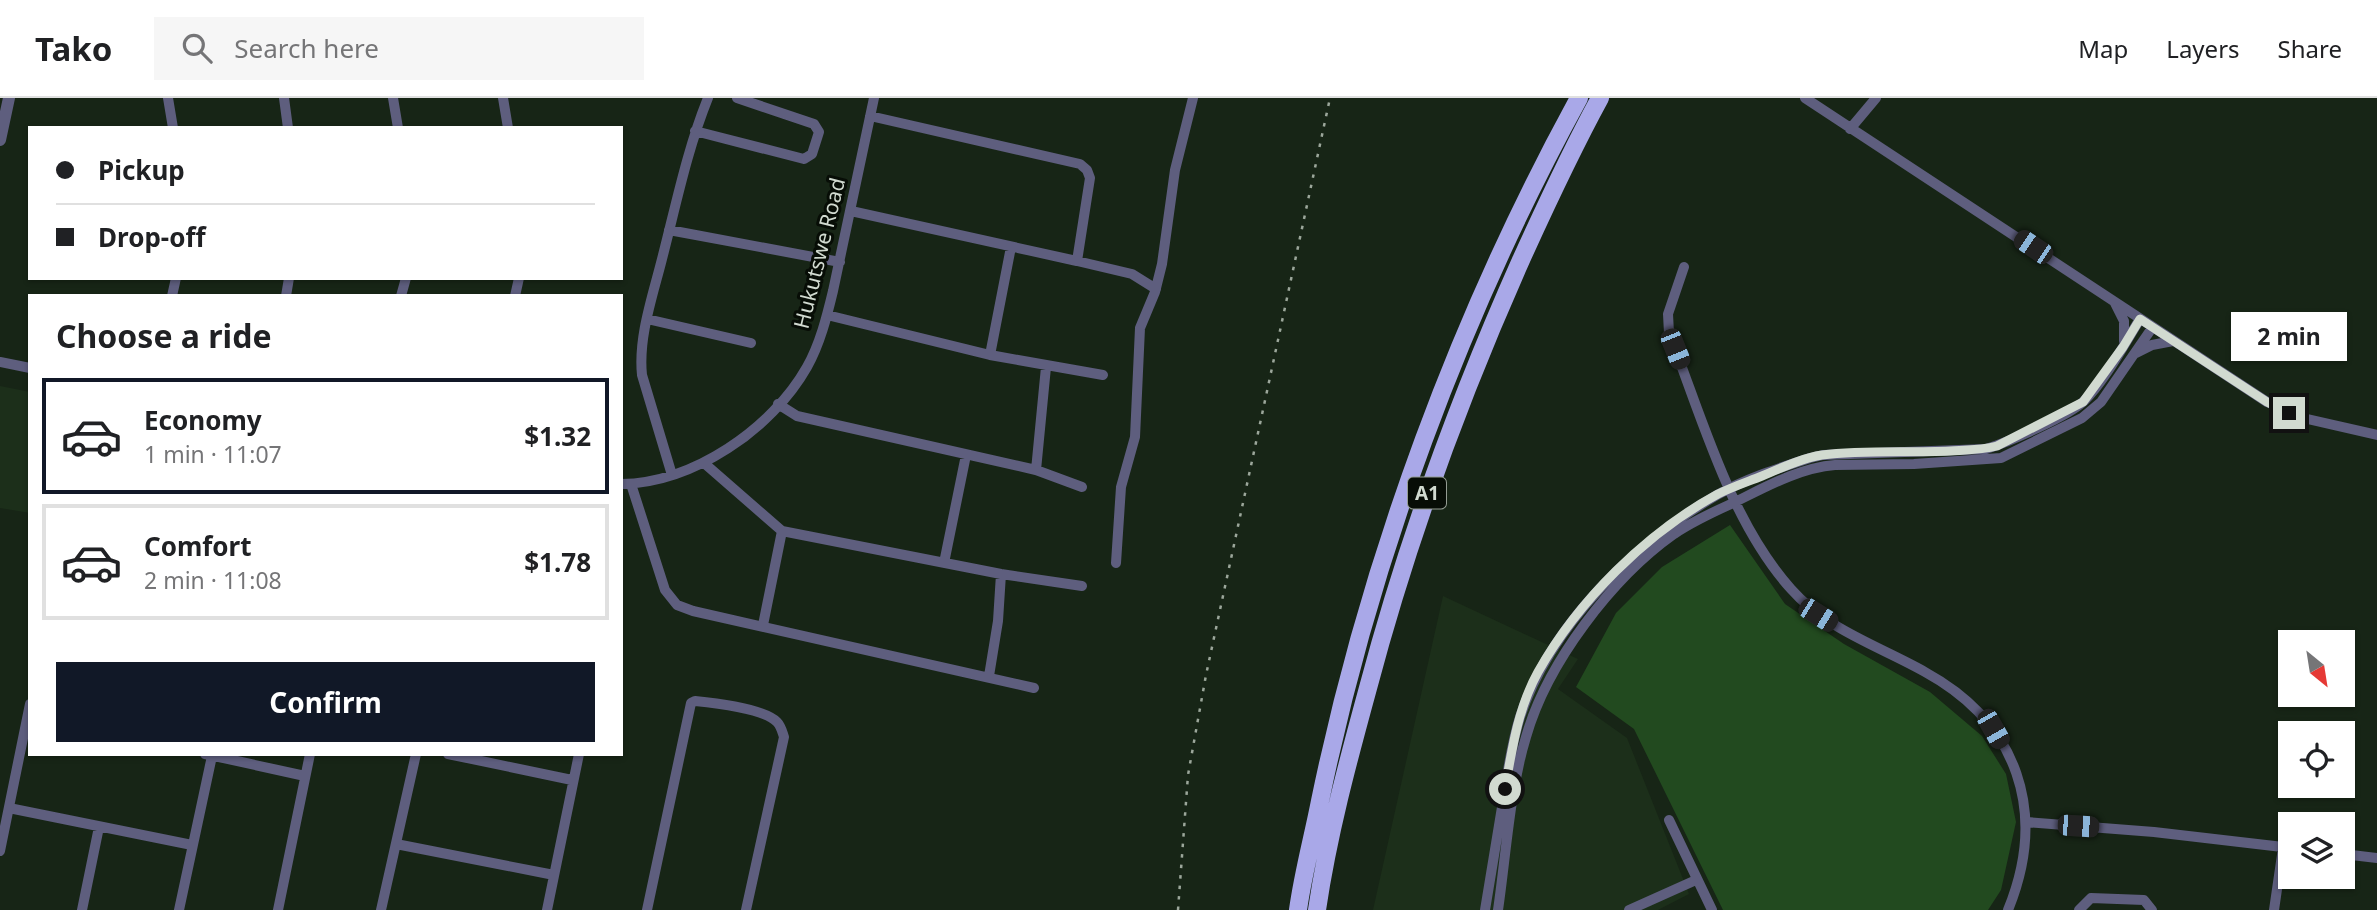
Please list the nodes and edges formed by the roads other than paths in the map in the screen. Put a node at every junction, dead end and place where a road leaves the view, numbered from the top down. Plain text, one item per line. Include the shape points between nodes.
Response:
1 (9, 98) edge
2 (168, 98) edge
3 (284, 98) edge
4 (393, 98) edge
5 (503, 98) edge
6 (708, 98) edge
7 (737, 98) edge
8 (874, 98) edge
9 (1193, 98) edge
10 (1578, 98) edge
11 (1600, 98) edge
12 (1805, 98) edge
13 (1876, 98) edge
14 (870, 116) junction
15 (173, 126) edge
16 (288, 126) edge
17 (398, 126) edge
18 (508, 126) edge
19 (1850, 129) junction
20 (695, 131) junction
21 (0, 140) edge
22 (851, 211) junction
23 (669, 230) junction
24 (1011, 247) junction
25 (1077, 261) junction
26 (840, 262) junction
27 (1684, 267) dead end
28 (1156, 289) junction
29 (2114, 302) junction
30 (827, 315) junction
31 (647, 319) junction
32 (2140, 319) junction
33 (2152, 328) junction
34 (2172, 341) junction
35 (751, 343) dead end
36 (2123, 347) junction
37 (990, 355) junction
38 (2131, 357) junction
39 (0, 362) edge
40 (1046, 367) junction
41 (28, 368) edge
42 (1103, 375) dead end
43 (778, 404) junction
44 (2377, 435) edge
45 (966, 455) junction
46 (704, 463) junction
47 (1035, 470) junction
48 (672, 475) junction
49 (626, 484) edge
50 (1082, 487) dead end
51 (1729, 489) junction
52 (1734, 502) junction
53 (782, 531) junction
54 (944, 563) junction
55 (1116, 563) dead end
56 (1001, 574) junction
57 (1082, 586) dead end
58 (763, 625) junction
59 (989, 676) junction
60 (1034, 688) dead end
61 (28, 722) edge
62 (208, 756) edge
63 (213, 756) edge
64 (310, 756) edge
65 (416, 756) edge
66 (458, 756) edge
67 (578, 756) edge
68 (305, 775) junction
69 (572, 780) junction
70 (9, 808) junction
71 (1669, 820) dead end
72 (2026, 822) junction
73 (99, 827) junction
74 (396, 844) junction
75 (192, 845) junction
76 (2278, 847) edge
77 (0, 851) edge
78 (2355, 855) edge
79 (2377, 858) edge
80 (554, 875) junction
81 (1696, 880) junction
82 (2278, 889) edge
83 (82, 910) edge
84 (179, 910) edge
85 (278, 910) edge
86 (381, 910) edge
87 (547, 910) edge
88 (648, 910) edge
89 (746, 910) edge
90 (1298, 910) edge
91 (1317, 910) edge
92 (1485, 910) edge
93 (1498, 910) edge
94 (1629, 910) edge
95 (1712, 910) edge
96 (2009, 910) edge
97 (2079, 910) edge
98 (2152, 910) edge
99 (2274, 910) edge

1 - 21 street
2 - 15 street
3 - 16 street
4 - 17 street
5 - 18 street
6 - 20 street
7 - 20 street via 814,124 819,132 812,154 804,159
8 - 14 street, Hukutswe Road
9 - 28 street via 1175,170
10 - 90 highway, A1 via 1481,299 1400,510 1341,706
11 - 91 highway, A1 via 1491,327 1415,526 1342,783
12 - 19 street
13 - 19 street
14 - 22 street, Hukutswe Road
14 - 25 street via 1080,164 1090,178
19 - 29 street
20 - 23 street
22 - 24 street
22 - 26 street, Hukutswe Road
23 - 26 street
23 - 31 street
24 - 25 street
24 - 37 street
25 - 28 street via 1132,274
26 - 30 street, Hukutswe Road
27 - 51 street via 1668,314 1669,333
28 - 55 street via 1140,328 1135,437 1121,487
29 - 32 street
29 - 36 street via 2124,321
30 - 37 street
30 - 43 street, Hukutswe Road via 806,368
31 - 35 street
31 - 48 street via 642,375
32 - 33 street
32 - 36 street
33 - 34 street
33 - 38 street
34 - 38 street via 2147,346
34 - 44 street via 2289,413
36 - 51 street via 2083,402 1997,446 1823,455
37 - 40 street
38 - 52 street via 2092,411 2008,455 1991,460 1823,466
39 - 41 street
40 - 42 street
40 - 47 street
43 - 45 street via 797,416
43 - 46 street, Hukutswe Road via 748,433
45 - 47 street
45 - 54 street
46 - 48 street, Hukutswe Road
46 - 53 street
47 - 50 street
48 - 49 street, Hukutswe Road
49 - 58 street via 665,590 677,605
51 - 52 street
51 - 92 street via 1629,558 1574,621 1538,673 1513,742
52 - 72 street via 1767,559 1802,601 1841,629 1954,689 1979,710 2014,765
52 - 93 street via 1673,535 1622,581 1547,682 1520,756
53 - 54 street
53 - 58 street
54 - 56 street
56 - 57 street
56 - 59 street
58 - 59 street
59 - 60 street
61 - 70 street
62 - 75 street
63 - 68 street
64 - 68 street
65 - 74 street
66 - 69 street
67 - 69 street
68 - 85 street
69 - 80 street
70 - 73 street
70 - 77 street
71 - 81 street
72 - 76 street
72 - 96 street via 2024,860
73 - 75 street
73 - 83 street
74 - 80 street
74 - 86 street
75 - 84 street
78 - 79 street
80 - 87 street
81 - 94 street
81 - 95 street
82 - 99 street
88 - 89 street via 695,701 775,719 784,737
97 - 98 street via 2091,898 2144,900

